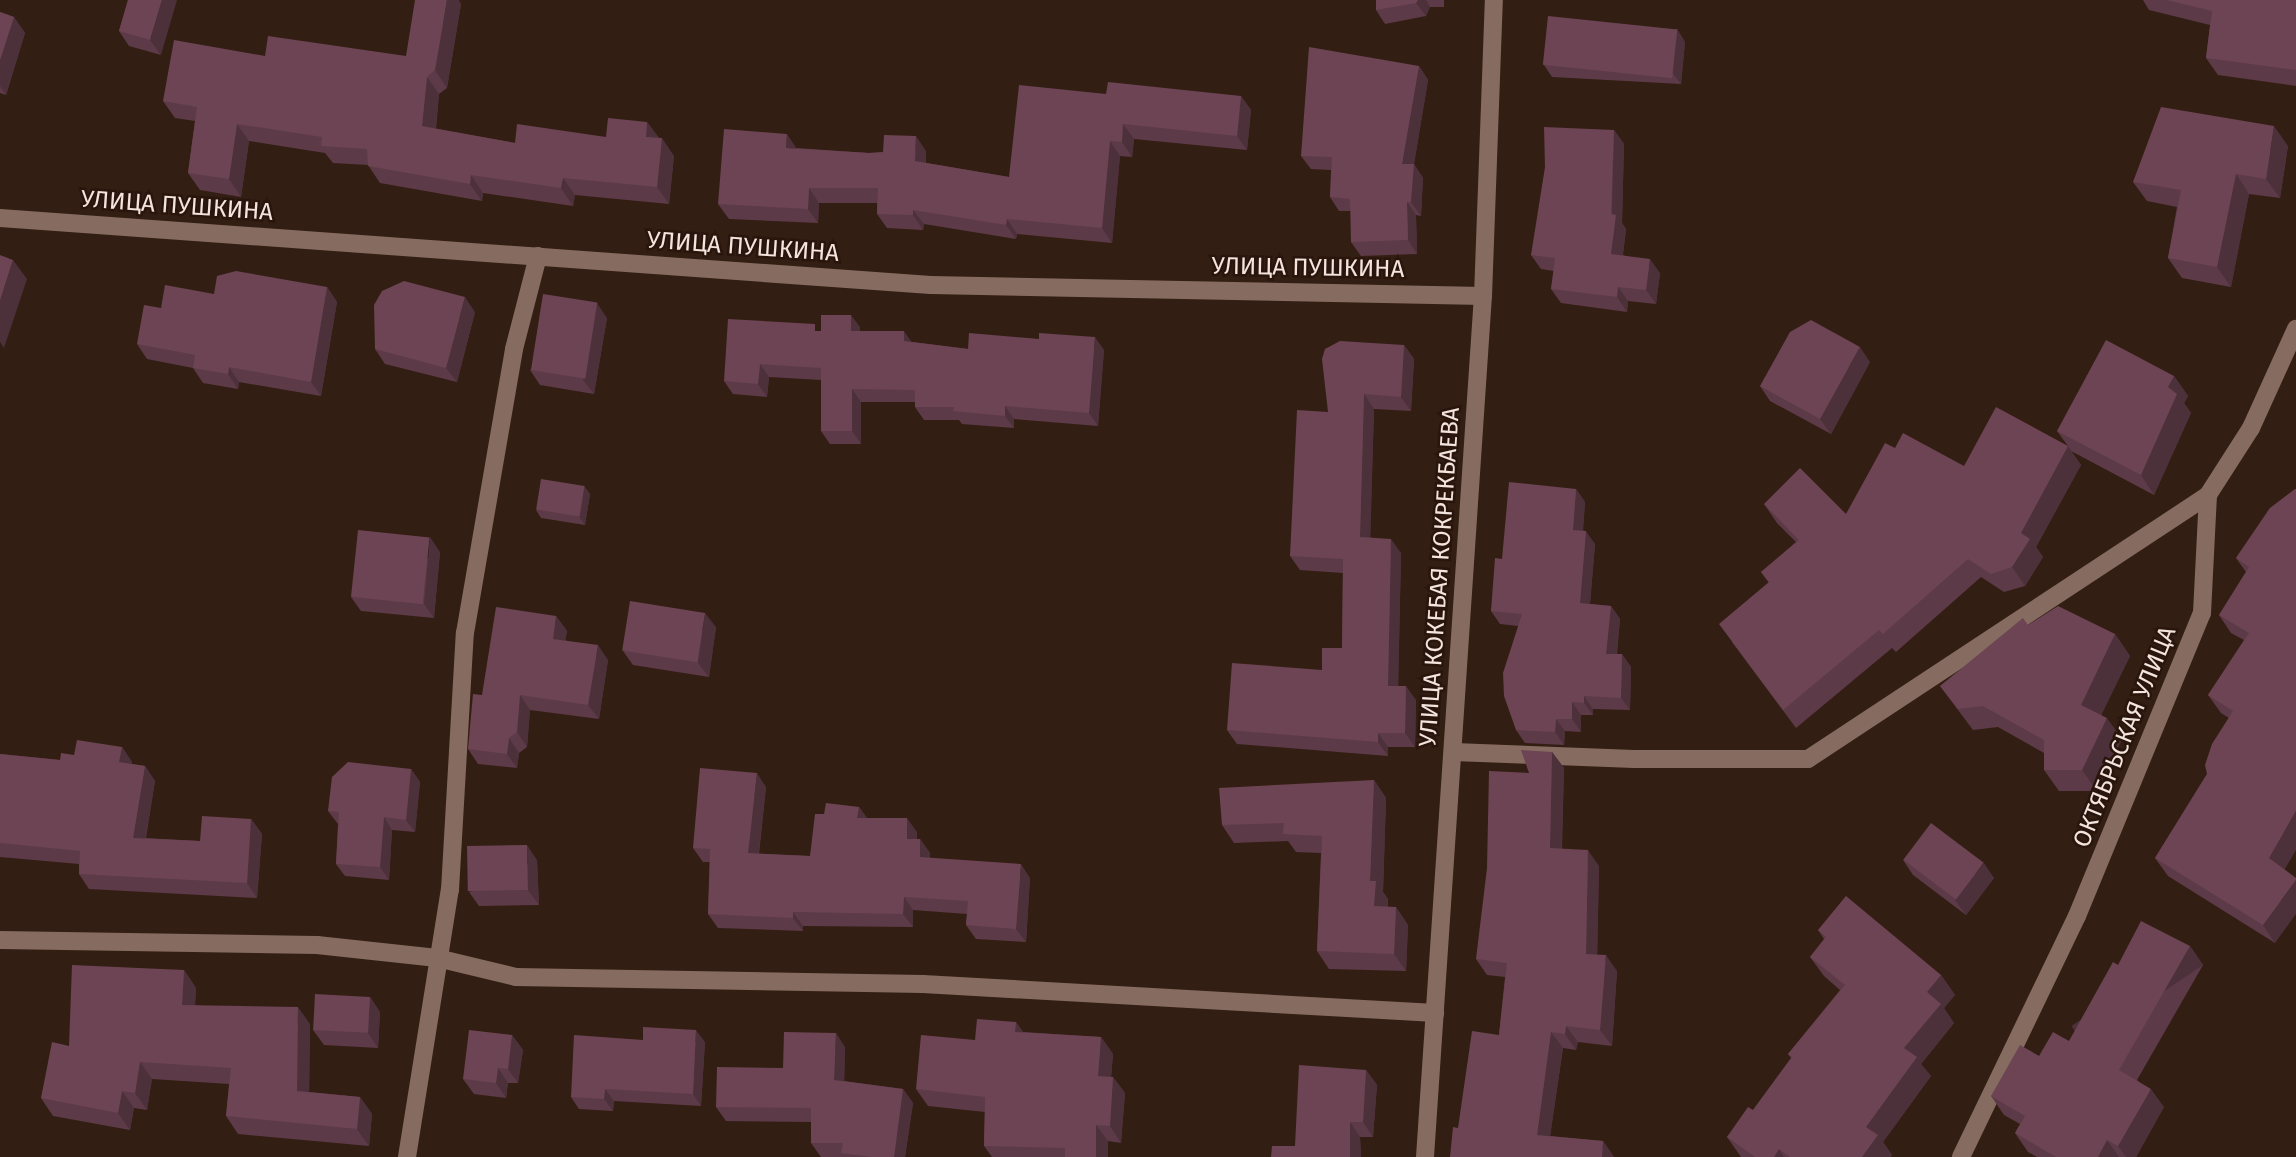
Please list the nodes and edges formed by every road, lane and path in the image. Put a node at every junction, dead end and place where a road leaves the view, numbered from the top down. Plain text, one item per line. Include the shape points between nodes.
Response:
1 (1494, 0) edge
2 (0, 218) edge
3 (538, 256) junction
4 (1483, 296) junction
5 (2296, 329) edge
6 (2208, 495) junction
7 (1454, 752) junction
8 (0, 940) edge
9 (437, 958) junction
10 (1435, 1013) junction
11 (407, 1157) edge
12 (1425, 1157) edge
13 (1961, 1157) edge

1 - 4 street, УЛИЦА КОКЕБАЯ КОКРЕКБАЕВА
2 - 3 street, УЛИЦА ПУШКИНА
3 - 4 street, УЛИЦА ПУШКИНА via 931,285
3 - 9 street via 513,349 465,633 450,890
4 - 7 street, УЛИЦА КОКЕБАЯ КОКРЕКБАЕВА
5 - 6 street, ОКТЯБРЬСКАЯ УЛИЦА via 2250,428
6 - 7 street via 1808,758 1634,759
6 - 13 street, ОКТЯБРЬСКАЯ УЛИЦА via 2202,613 2077,916
7 - 10 street, УЛИЦА КОКЕБАЯ КОКРЕКБАЕВА
8 - 9 street via 317,945
9 - 10 street via 516,977 923,984
9 - 11 street
10 - 12 street, УЛИЦА КОКЕБАЯ КОКРЕКБАЕВА

